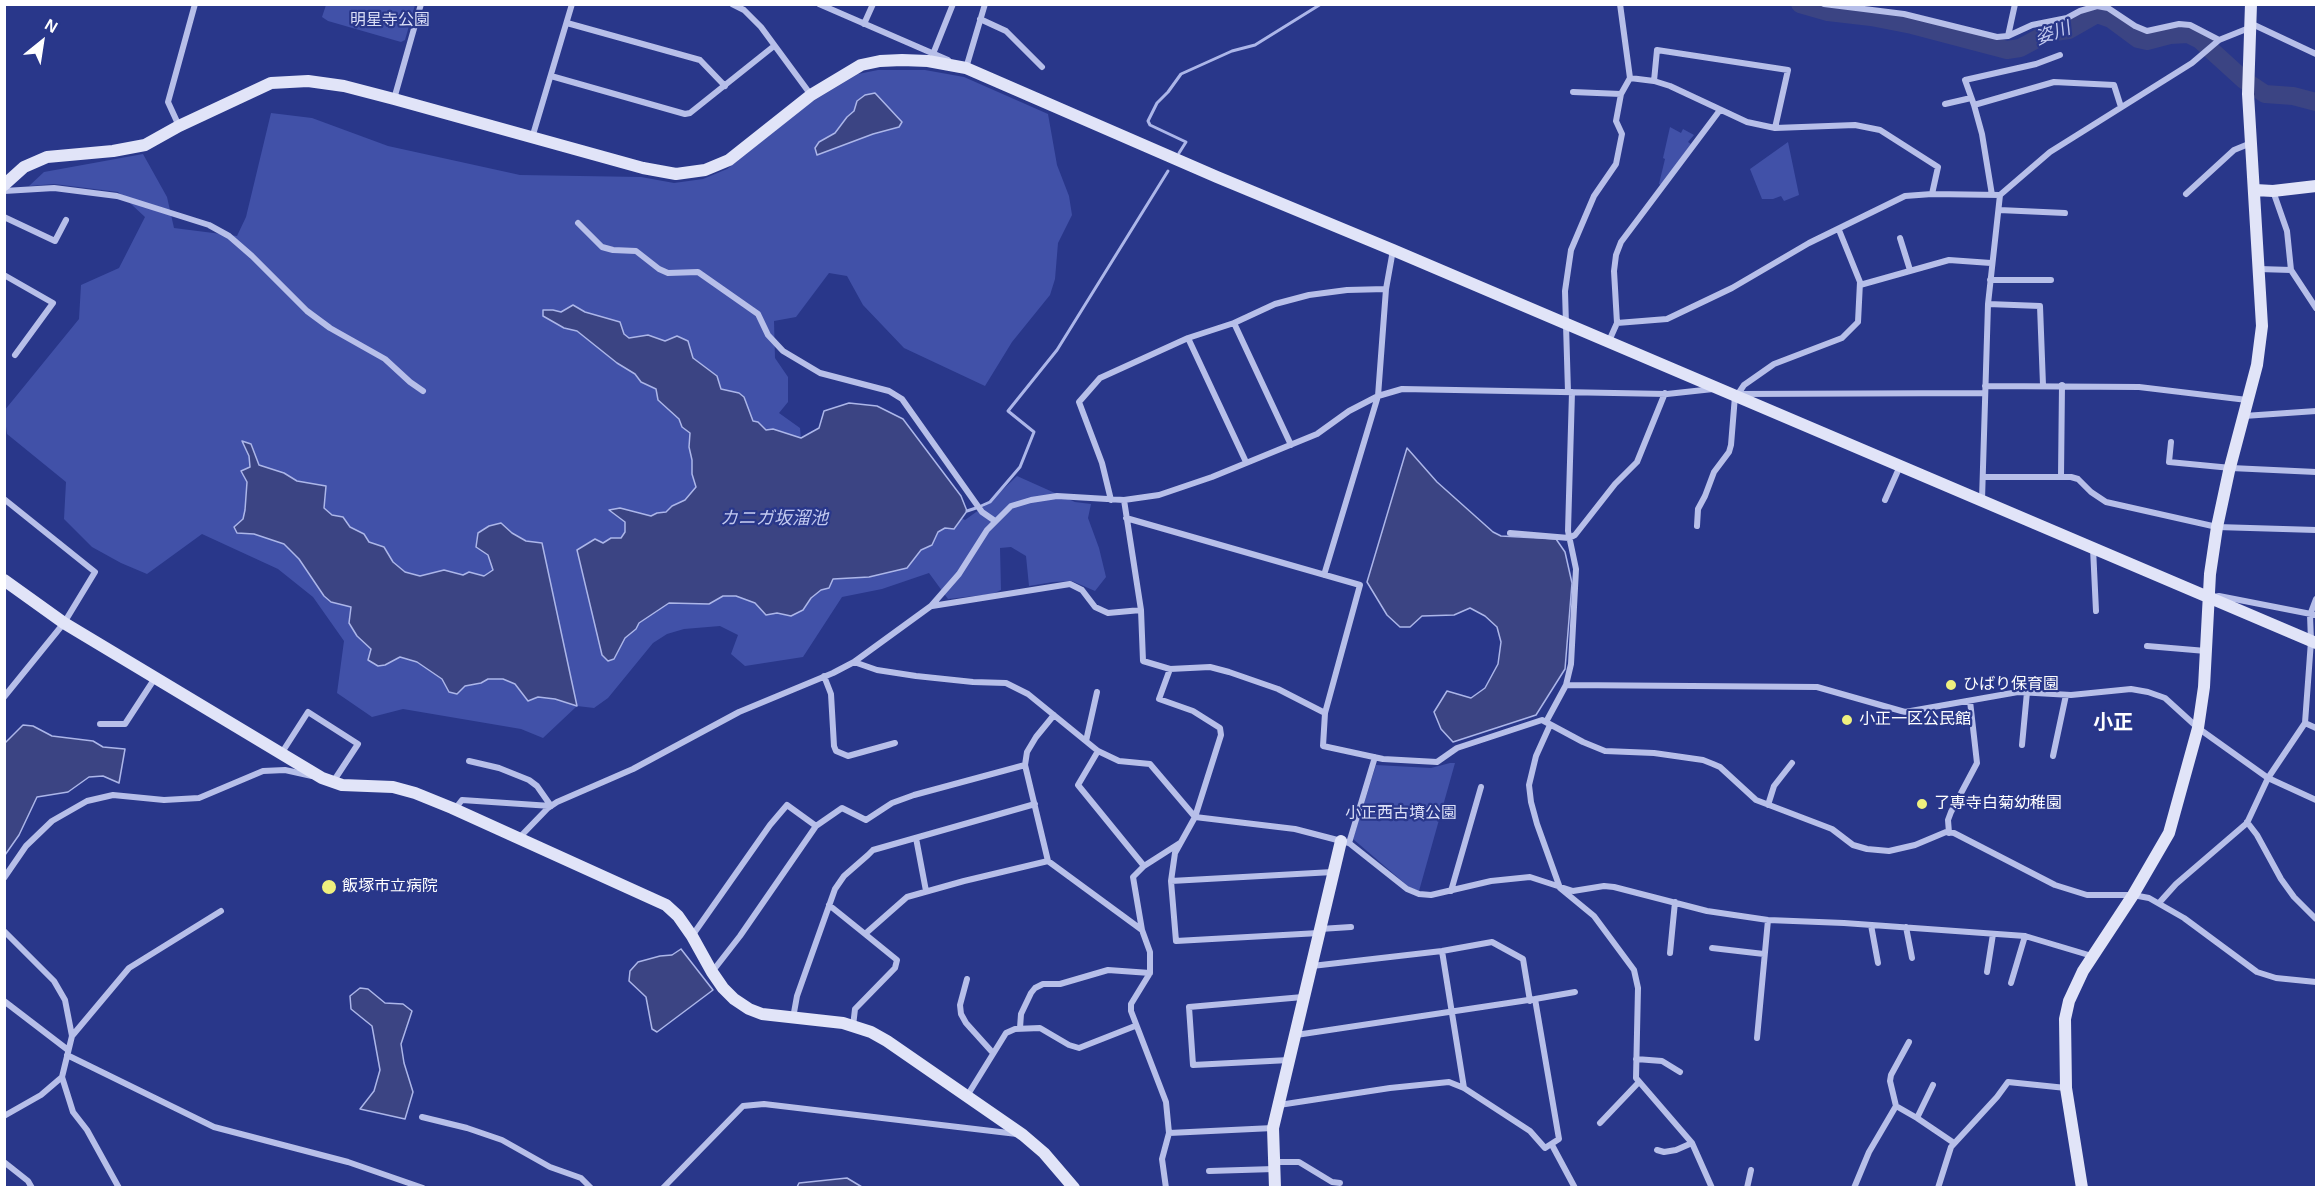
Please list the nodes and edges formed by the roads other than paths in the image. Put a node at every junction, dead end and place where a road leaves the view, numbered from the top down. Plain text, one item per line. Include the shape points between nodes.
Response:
1 (195, 4) edge
2 (421, 4) edge
3 (572, 4) edge
4 (732, 4) edge
5 (819, 4) edge
6 (873, 4) edge
7 (952, 4) edge
8 (985, 4) edge
9 (1620, 4) edge
10 (1824, 4) edge
11 (2015, 4) edge
12 (2251, 4) edge
13 (2097, 5) edge
14 (981, 19) junction
15 (567, 23) junction
16 (864, 24) junction
17 (2249, 26) junction
18 (2008, 36) junction
19 (2219, 40) junction
20 (774, 46) junction
21 (933, 54) junction
22 (2316, 54) edge
23 (2060, 55) dead end
24 (1042, 67) dead end
25 (966, 68) junction
26 (551, 76) junction
27 (1630, 78) junction
28 (1654, 81) junction
29 (725, 86) junction
30 (1573, 92) dead end
31 (1621, 94) junction
32 (811, 95) junction
33 (1971, 98) junction
34 (394, 99) junction
35 (1945, 104) dead end
36 (1974, 105) junction
37 (2121, 107) junction
38 (1720, 111) junction
39 (179, 126) junction
40 (1775, 128) junction
41 (532, 138) junction
42 (2252, 143) junction
43 (4, 185) edge
44 (2316, 186) edge
45 (2256, 190) junction
46 (4, 191) edge
47 (2273, 191) junction
48 (1932, 194) junction
49 (2186, 194) dead end
50 (1992, 195) junction
51 (2000, 195) junction
52 (1999, 210) junction
53 (2065, 213) dead end
54 (4, 217) edge
55 (66, 220) dead end
56 (578, 223) dead end
57 (1839, 230) junction
58 (1900, 238) dead end
59 (1393, 250) junction
60 (1991, 263) junction
61 (2258, 269) junction
62 (1910, 270) junction
63 (2291, 270) junction
64 (4, 275) edge
65 (1990, 280) junction
66 (2051, 280) dead end
67 (1860, 285) junction
68 (1386, 289) junction
69 (2316, 294) edge
70 (2310, 299) junction
71 (1988, 304) junction
72 (2316, 308) edge
73 (1234, 323) junction
74 (1617, 323) junction
75 (1568, 324) junction
76 (1188, 338) junction
77 (1609, 341) junction
78 (15, 355) dead end
79 (2043, 385) junction
80 (2062, 385) junction
81 (1985, 386) junction
82 (1718, 388) junction
83 (423, 391) dead end
84 (1570, 392) junction
85 (1665, 393) junction
86 (1985, 393) junction
87 (1736, 395) junction
88 (1378, 396) junction
89 (2247, 400) junction
90 (2316, 411) edge
91 (2243, 416) junction
92 (2171, 442) dead end
93 (1292, 445) junction
94 (1246, 462) junction
95 (1900, 466) junction
96 (2231, 468) junction
97 (2316, 472) edge
98 (2061, 476) junction
99 (1983, 477) junction
100 (4, 500) edge
101 (1111, 500) junction
102 (1124, 500) junction
103 (1885, 500) dead end
104 (1982, 501) junction
105 (1126, 518) junction
106 (995, 521) junction
107 (1698, 526) dead end
108 (2217, 527) junction
109 (2316, 530) edge
110 (1510, 533) dead end
111 (1569, 538) junction
112 (2093, 547) junction
113 (1324, 575) junction
114 (4, 580) edge
115 (2208, 599) junction
116 (2316, 599) edge
117 (931, 606) junction
118 (1141, 610) junction
119 (2096, 611) dead end
120 (2313, 615) edge
121 (64, 623) junction
122 (2314, 642) edge
123 (2147, 646) dead end
124 (2206, 651) junction
125 (854, 662) junction
126 (1170, 669) junction
127 (824, 676) junction
128 (156, 678) junction
129 (1566, 685) junction
130 (1097, 692) dead end
131 (2027, 692) junction
132 (2066, 695) junction
133 (4, 697) edge
134 (1971, 701) junction
135 (1325, 713) junction
136 (1054, 715) junction
137 (2305, 723) junction
138 (100, 724) dead end
139 (1548, 724) junction
140 (2198, 728) junction
141 (2316, 728) edge
142 (1086, 741) junction
143 (895, 743) dead end
144 (2022, 745) dead end
145 (1098, 751) junction
146 (281, 754) junction
147 (2053, 756) dead end
148 (1375, 757) junction
149 (469, 761) dead end
150 (1792, 763) dead end
151 (1025, 765) junction
152 (2268, 777) junction
153 (328, 780) junction
154 (1481, 787) dead end
155 (2316, 800) edge
156 (1035, 804) junction
157 (1768, 805) junction
158 (551, 806) junction
159 (455, 809) junction
160 (1195, 817) junction
161 (2247, 822) junction
162 (816, 826) junction
163 (1949, 833) junction
164 (916, 838) junction
165 (518, 839) junction
166 (1181, 842) junction
167 (1345, 842) junction
168 (1048, 861) junction
169 (1144, 866) junction
170 (1333, 872) junction
171 (4, 878) edge
172 (1171, 881) junction
173 (1560, 888) junction
174 (926, 891) junction
175 (1450, 891) junction
176 (2133, 895) junction
177 (1675, 902) junction
178 (2159, 903) junction
179 (829, 905) junction
180 (220, 911) dead end
181 (2316, 919) edge
182 (1767, 920) junction
183 (1871, 925) junction
184 (1351, 927) dead end
185 (1906, 927) junction
186 (1142, 930) junction
187 (4, 931) edge
188 (1319, 931) junction
189 (866, 934) junction
190 (1993, 934) junction
191 (692, 936) junction
192 (2025, 936) junction
193 (1712, 948) dead end
194 (1442, 951) junction
195 (1670, 953) dead end
196 (1764, 954) junction
197 (2092, 956) junction
198 (1912, 958) dead end
199 (1878, 963) dead end
200 (1311, 966) junction
201 (712, 972) junction
202 (1987, 972) dead end
203 (1150, 973) junction
204 (967, 979) dead end
205 (2316, 982) edge
206 (2011, 984) dead end
207 (1575, 992) dead end
208 (1304, 997) junction
209 (4, 1000) edge
210 (1533, 1000) junction
211 (1452, 1013) junction
212 (793, 1019) junction
213 (853, 1026) junction
214 (1135, 1026) junction
215 (1020, 1028) junction
216 (1296, 1035) junction
217 (72, 1036) junction
218 (1757, 1038) dead end
219 (1909, 1042) dead end
220 (68, 1053) junction
221 (993, 1053) junction
222 (1636, 1059) junction
223 (1289, 1060) junction
224 (1680, 1072) dead end
225 (62, 1077) junction
226 (1640, 1082) junction
227 (1933, 1085) dead end
228 (1464, 1088) junction
229 (2066, 1088) junction
230 (967, 1096) junction
231 (1279, 1105) junction
232 (1896, 1106) junction
233 (4, 1116) edge
234 (422, 1117) dead end
235 (1917, 1118) junction
236 (1600, 1123) dead end
237 (1272, 1128) junction
238 (1169, 1132) junction
239 (1023, 1135) junction
240 (1692, 1143) junction
241 (1954, 1143) junction
242 (1552, 1145) junction
243 (1657, 1150) dead end
244 (4, 1162) edge
245 (1274, 1166) junction
246 (1751, 1170) dead end
247 (1209, 1171) dead end
248 (1340, 1183) dead end
249 (32, 1188) edge
250 (119, 1188) edge
251 (423, 1188) edge
252 (591, 1188) edge
253 (663, 1188) edge
254 (1074, 1188) edge
255 (1166, 1188) edge
256 (1275, 1188) edge
257 (1575, 1188) edge
258 (1712, 1188) edge
259 (1747, 1188) edge
260 (1854, 1188) edge
261 (1938, 1188) edge
262 (2082, 1188) edge

1 - 39 street via 168,102
2 - 34 street
3 - 15 street
4 - 20 street via 744,10
5 - 16 street
6 - 16 street
7 - 21 street
8 - 14 street
9 - 27 street
10 - 18 street via 1904,14 1997,37
11 - 18 street
12 - 17 street
13 - 18 street
13 - 19 street via 2147,31 2190,25
14 - 24 street via 1006,31
14 - 25 street
15 - 26 street
15 - 29 street via 700,60
16 - 21 street
17 - 19 street
17 - 22 street
17 - 42 street
19 - 37 street via 2192,63
20 - 29 street
20 - 32 street
21 - 25 street
23 - 33 street via 1965,80
25 - 32 street via 928,61 880,61 861,65
25 - 59 street
26 - 29 street via 685,114
26 - 41 street
27 - 28 street
27 - 31 street
28 - 38 street
28 - 40 street via 1657,50 1788,70
30 - 31 street
31 - 75 street via 1616,121 1622,134 1616,164 1594,196 1571,250 1566,275
32 - 41 street via 729,160 705,170 665,172
33 - 35 street
33 - 36 street
34 - 39 street via 308,81 271,83
34 - 41 street
36 - 37 street via 2054,82 2114,85
36 - 50 street
37 - 51 street via 2050,152
38 - 40 street
38 - 74 street via 1621,242 1614,271
39 - 43 street via 146,145 47,157 24,167
40 - 48 street via 1855,125 1880,130 1938,167
42 - 45 street
42 - 49 street via 2234,150
44 - 47 street
45 - 47 street
45 - 61 street
46 - 83 street via 54,188 117,196 209,225 252,256 314,317 385,359
47 - 63 street via 2287,231
48 - 50 street
48 - 57 street via 1905,196
50 - 51 street
51 - 52 street
52 - 53 street
52 - 60 street
54 - 55 street via 55,241
56 - 106 street via 603,247 636,251 668,273 698,272 758,314 768,335 783,351 820,373 889,391 902,399 982,512
57 - 67 street
57 - 74 street via 1667,320
58 - 62 street
59 - 68 street
59 - 75 street
60 - 62 street via 1949,260
60 - 65 street
61 - 63 street
61 - 89 street via 2262,326
62 - 67 street
63 - 70 street
64 - 78 street via 53,303
65 - 66 street
65 - 71 street
67 - 87 street via 1858,322 1854,328 1827,345 1774,364
68 - 73 street via 1309,295 1275,304
68 - 88 street
69 - 70 street
70 - 72 street
71 - 79 street via 2040,306
71 - 81 street
73 - 76 street
73 - 93 street
74 - 77 street
75 - 77 street
75 - 84 street
76 - 94 street
76 - 101 street via 1101,378 1079,402
77 - 82 street
79 - 80 street
79 - 81 street
80 - 89 street via 2139,387
80 - 98 street
81 - 86 street
82 - 85 street
82 - 87 street
84 - 85 street
84 - 88 street via 1402,389
84 - 111 street
85 - 111 street via 1637,462
86 - 87 street
86 - 99 street
87 - 95 street
87 - 107 street via 1731,445 1713,472 1698,509
88 - 93 street
88 - 113 street
89 - 91 street
90 - 91 street
91 - 96 street
92 - 96 street via 2169,462
93 - 94 street
94 - 102 street via 1159,495
95 - 103 street
95 - 104 street
96 - 97 street
96 - 108 street
98 - 99 street
98 - 108 street via 2078,479 2106,502
99 - 104 street
100 - 121 street via 95,572
101 - 102 street
101 - 106 street via 1076,496 1031,500 1011,507
102 - 105 street
104 - 112 street
105 - 113 street
105 - 118 street
106 - 117 street via 959,574
108 - 109 street
108 - 115 street
110 - 111 street
111 - 129 street via 1576,569 1571,664
112 - 115 street
112 - 119 street
113 - 135 street via 1360,585
114 - 121 street
115 - 120 street via 2220,596
115 - 122 street
115 - 124 street
116 - 120 street
117 - 118 street via 1070,584 1082,590 1095,607 1108,613
117 - 125 street
118 - 126 street via 1143,661
120 - 122 street
121 - 128 street
121 - 133 street
122 - 137 street
123 - 124 street
124 - 140 street
125 - 127 street
125 - 136 street via 916,676 1006,683 1028,694
126 - 135 street via 1210,667 1229,672 1278,689
126 - 160 street via 1159,699 1193,711 1220,728
127 - 143 street via 831,694 836,751 848,756
127 - 158 street via 739,712 633,769
128 - 138 street via 125,724
128 - 146 street
129 - 134 street via 1816,687 1905,712
129 - 139 street
130 - 142 street
131 - 132 street
131 - 134 street
131 - 144 street
132 - 140 street via 2131,689 2148,692 2165,698
132 - 147 street
134 - 163 street via 1977,764 1951,812
135 - 148 street via 1323,746
136 - 142 street
136 - 151 street via 1027,752
137 - 141 street
137 - 152 street
139 - 148 street via 1542,720 1457,748 1437,762
139 - 157 street via 1605,751 1703,760 1720,767 1756,800
139 - 173 street via 1529,785 1534,813
140 - 152 street
140 - 176 street via 2169,833
142 - 145 street
145 - 160 street via 1119,761 1150,764
145 - 169 street via 1078,785
146 - 153 street
146 - 153 street via 308,712 358,744
148 - 167 street
149 - 158 street via 529,780
150 - 157 street via 1774,786
151 - 156 street
151 - 162 street via 903,799 866,820 842,808
152 - 155 street
152 - 161 street
153 - 159 street via 342,785 393,787
153 - 171 street via 285,770 263,771 199,798 164,800 113,795 87,801 52,821 26,846
154 - 175 street
156 - 164 street
156 - 168 street
157 - 163 street via 1832,829 1867,849 1889,851
158 - 159 street via 462,800
158 - 165 street
159 - 165 street
160 - 166 street
160 - 167 street via 1295,829
161 - 178 street
161 - 181 street via 2281,879
162 - 191 street via 788,805
162 - 201 street
163 - 176 street via 1960,835 2055,885 2087,895
164 - 174 street
164 - 179 street via 873,850 844,876
165 - 191 street via 666,905
166 - 169 street
166 - 172 street via 1175,853
167 - 170 street
167 - 175 street via 1407,889 1431,895
168 - 174 street
168 - 186 street
169 - 186 street via 1133,878
170 - 172 street
170 - 188 street
172 - 188 street via 1176,942
173 - 175 street via 1530,877 1491,880
173 - 177 street via 1573,891 1614,887
173 - 222 street via 1594,916 1634,970 1638,987
174 - 189 street via 907,897
176 - 178 street
176 - 197 street
177 - 182 street
177 - 195 street
178 - 205 street via 2257,972
179 - 189 street
179 - 212 street via 797,996
180 - 217 street via 129,968
182 - 183 street
182 - 196 street
183 - 185 street
183 - 199 street
184 - 188 street
185 - 190 street
185 - 198 street
186 - 203 street via 1150,952
187 - 217 street via 54,981 65,1000
188 - 200 street
189 - 213 street via 897,960 895,968 855,1009
190 - 192 street
190 - 202 street
191 - 201 street
192 - 197 street
192 - 206 street
193 - 196 street
194 - 200 street
194 - 210 street via 1492,942 1523,959
194 - 211 street
196 - 218 street
197 - 229 street via 2069,1001 2065,1019
200 - 208 street
201 - 212 street via 723,988 749,1010
203 - 214 street via 1131,1004
203 - 215 street via 1108,970 1035,987 1021,1014
204 - 221 street via 961,998 962,1014
207 - 210 street
208 - 216 street
208 - 223 street via 1189,1006 1193,1065
209 - 220 street
210 - 211 street
210 - 242 street via 1559,1139
211 - 216 street
211 - 228 street
212 - 213 street
213 - 230 street via 887,1041
214 - 215 street via 1074,1048 1040,1028
214 - 238 street via 1166,1102
215 - 221 street via 1006,1033
216 - 223 street
217 - 220 street
219 - 232 street via 1891,1075
220 - 225 street
220 - 251 street via 214,1127 348,1162
221 - 230 street
222 - 224 street via 1662,1061
222 - 226 street via 1636,1078
223 - 231 street
225 - 233 street via 41,1095
225 - 250 street via 73,1112
226 - 236 street
226 - 240 street
227 - 235 street
228 - 231 street via 1440,1081
228 - 242 street via 1530,1131 1545,1148
229 - 241 street via 2008,1082
229 - 262 street
230 - 239 street
231 - 237 street
232 - 235 street
232 - 260 street via 1869,1152
234 - 252 street via 502,1140 550,1167 581,1178
235 - 241 street
237 - 238 street
237 - 245 street
238 - 255 street via 1162,1159
239 - 253 street via 764,1104 743,1106
239 - 254 street
240 - 243 street via 1676,1150
240 - 258 street
241 - 261 street
242 - 257 street
244 - 249 street
245 - 247 street
245 - 248 street via 1299,1162
245 - 256 street
246 - 259 street

